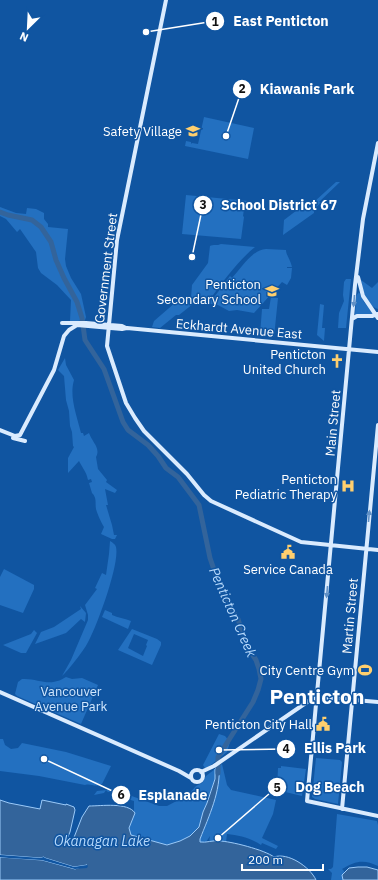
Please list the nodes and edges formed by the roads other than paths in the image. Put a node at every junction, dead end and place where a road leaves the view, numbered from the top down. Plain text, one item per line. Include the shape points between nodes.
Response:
1 (166, 0) edge
2 (378, 142) edge
3 (357, 273) junction
4 (377, 315) edge
5 (352, 320) junction
6 (78, 325) junction
7 (109, 326) junction
8 (69, 330) junction
9 (350, 350) junction
10 (378, 352) edge
11 (378, 425) edge
12 (0, 430) edge
13 (10, 435) junction
14 (25, 441) dead end
15 (331, 546) junction
16 (366, 549) junction
17 (378, 550) edge
18 (0, 692) edge
19 (317, 697) junction
20 (352, 699) junction
21 (308, 701) junction
22 (378, 702) edge
23 (316, 706) junction
24 (214, 766) junction
25 (179, 771) junction
26 (192, 772) junction
27 (201, 772) junction
28 (203, 777) junction
29 (191, 778) junction
30 (342, 809) junction
31 (378, 816) edge

1 - 7 street, Government Street via 117,240
2 - 3 street, Main Street via 363,219
3 - 4 street via 361,293
3 -> 5 street, Main Street
4 - 5 street via 357,316
5 - 9 street, Main Street
6 - 7 street, Eckhardt Avenue East
6 - 8 street
6 - 8 street, Eckhardt Avenue East via 62,323
7 - 9 street, Eckhardt Avenue East
7 - 15 street, Government Street via 108,352 129,408 144,431 211,501 305,543
8 - 13 street via 62,339 54,370 20,435
9 - 10 street, Eckhardt Avenue East
9 - 15 street, Main Street
16 -> 11 street, Martin Street
12 - 13 street
13 - 14 street
15 - 16 street, Government Street
15 -> 19 street, Main Street
16 - 17 street, Government Street
16 - 20 street, Martin Street
18 - 25 street
19 - 20 street
19 - 21 street
19 - 23 street, Main Street
20 - 22 street
20 - 30 street, Martin Street
21 - 23 street
21 - 24 street
23 - 30 street, Main Street via 306,801
24 - 27 street
24 - 28 street
25 - 26 street
25 - 29 street
26 - 27 street
26 - 29 street
27 - 28 street
28 - 29 street via 196,783
30 - 31 street

